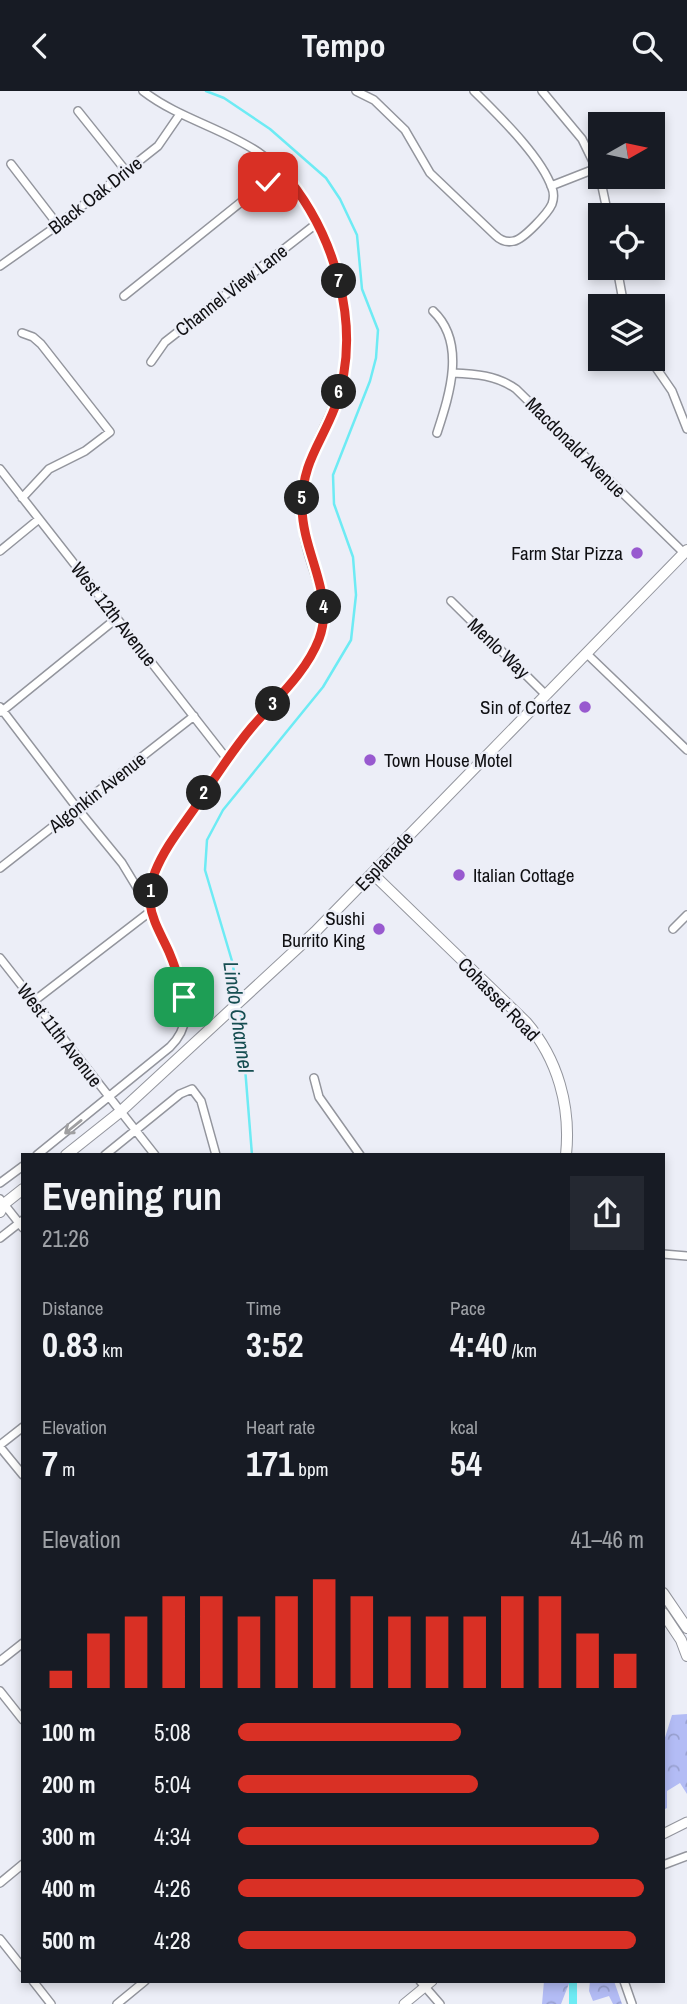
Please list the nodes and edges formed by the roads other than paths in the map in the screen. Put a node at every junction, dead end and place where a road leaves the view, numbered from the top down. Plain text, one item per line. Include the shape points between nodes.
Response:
1 (144, 91) edge
2 (356, 91) edge
3 (474, 91) edge
4 (542, 91) edge
5 (78, 111) dead end
6 (180, 114) junction
7 (588, 151) edge
8 (11, 164) dead end
9 (281, 170) junction
10 (126, 171) junction
11 (588, 171) edge
12 (551, 185) junction
13 (316, 224) junction
14 (58, 225) junction
15 (0, 266) edge
16 (124, 296) dead end
17 (433, 311) dead end
18 (22, 333) dead end
19 (151, 362) dead end
20 (658, 371) edge
21 (452, 373) junction
22 (687, 429) edge
23 (437, 433) dead end
24 (0, 469) edge
25 (22, 498) junction
26 (39, 519) junction
27 (0, 551) edge
28 (685, 552) edge
29 (451, 601) dead end
30 (117, 618) junction
31 (586, 653) junction
32 (546, 695) junction
33 (1, 710) edge
34 (194, 716) junction
35 (687, 750) edge
36 (227, 759) junction
37 (77, 808) junction
38 (0, 868) edge
39 (373, 874) junction
40 (150, 900) junction
41 (151, 911) junction
42 (687, 915) edge
43 (673, 929) dead end
44 (0, 958) edge
45 (34, 1001) junction
46 (314, 1078) dead end
47 (109, 1097) junction
48 (120, 1112) junction
49 (135, 1131) junction
50 (39, 1153) edge
51 (69, 1153) edge
52 (108, 1153) edge
53 (153, 1153) edge
54 (215, 1153) edge
55 (359, 1153) edge
56 (566, 1153) edge
57 (21, 1167) edge
58 (0, 1183) edge
59 (21, 1190) edge
60 (1, 1205) edge
61 (21, 1224) edge
62 (0, 1238) edge
63 (665, 1254) edge
64 (687, 1256) edge
65 (21, 1429) edge
66 (0, 1446) edge
67 (21, 1472) edge
68 (665, 1596) edge
69 (665, 1616) edge
70 (687, 1628) edge
71 (21, 1645) edge
72 (686, 1650) edge
73 (0, 1661) edge
74 (0, 1691) edge
75 (21, 1717) edge
76 (687, 1822) edge
77 (665, 1833) edge
78 (687, 1856) edge
79 (665, 1864) edge
80 (21, 1866) edge
81 (0, 1883) edge
82 (0, 1939) edge
83 (21, 1965) edge
84 (35, 1983) edge
85 (143, 1983) edge
86 (426, 1983) edge
87 (625, 1983) edge
88 (51, 2004) edge
89 (117, 2004) edge
90 (404, 2004) edge
91 (440, 2004) edge
92 (632, 2004) edge

1 - 6 street
2 - 12 street via 377,103 405,130 430,173 502,241 519,239 548,209 554,199
3 - 12 street via 533,156
4 - 7 street
5 - 10 street
6 - 9 street via 251,147
6 - 10 street, Black Oak Drive via 158,146
8 - 14 street
9 - 13 street
9 - 16 street
10 - 14 street, Black Oak Drive
11 - 12 street
13 - 19 street, Channel View Lane via 165,342
13 - 36 street via 340,282 346,345 338,397 309,459 303,486 304,536 323,594 324,622 306,663
14 - 15 street, Black Oak Drive
17 - 21 street via 448,332
18 - 25 street via 41,344 110,432 47,471
20 - 22 street
21 - 23 street
21 - 28 street, Macdonald Avenue via 487,376 516,389
24 - 25 street, West 12th Avenue
25 - 26 street, West 12th Avenue
26 - 27 street
26 - 30 street, West 12th Avenue
28 - 31 main road, Esplanade
29 - 32 street, Menlo Way
30 - 33 street
30 - 34 street, West 12th Avenue
31 - 32 main road, Esplanade
31 - 35 street
32 - 39 main road, Esplanade
33 - 37 street
34 - 36 street, West 12th Avenue
34 - 37 street, Algonkin Avenue
36 - 40 street via 163,855
37 - 38 street, Algonkin Avenue
37 - 40 street via 122,863 142,896
39 - 48 main road, Esplanade
39 - 56 main road, Cohasset Road via 537,1036 563,1094
40 - 41 street
41 - 45 street
41 - 47 street via 181,986 185,1026 170,1047
42 - 43 street
44 - 45 street, West 11th Avenue
45 - 47 street, West 11th Avenue
46 - 55 street via 319,1097
47 - 48 street, West 11th Avenue
47 -> 50 street
48 - 49 street, West 11th Avenue
48 - 51 main road, Esplanade
49 - 52 street
49 - 53 street, West 11th Avenue
49 - 54 street via 192,1089 201,1101
57 - 58 street
59 - 60 main road
60 - 61 street
61 - 62 street
63 - 64 street
65 - 66 street
66 - 67 street
68 - 70 main road
69 - 72 main road
71 - 73 street
74 - 75 street
76 - 77 street
78 - 79 street
80 - 81 street
82 - 83 street
84 - 88 street
85 - 89 street
86 - 90 street
86 - 91 street
87 - 92 street

